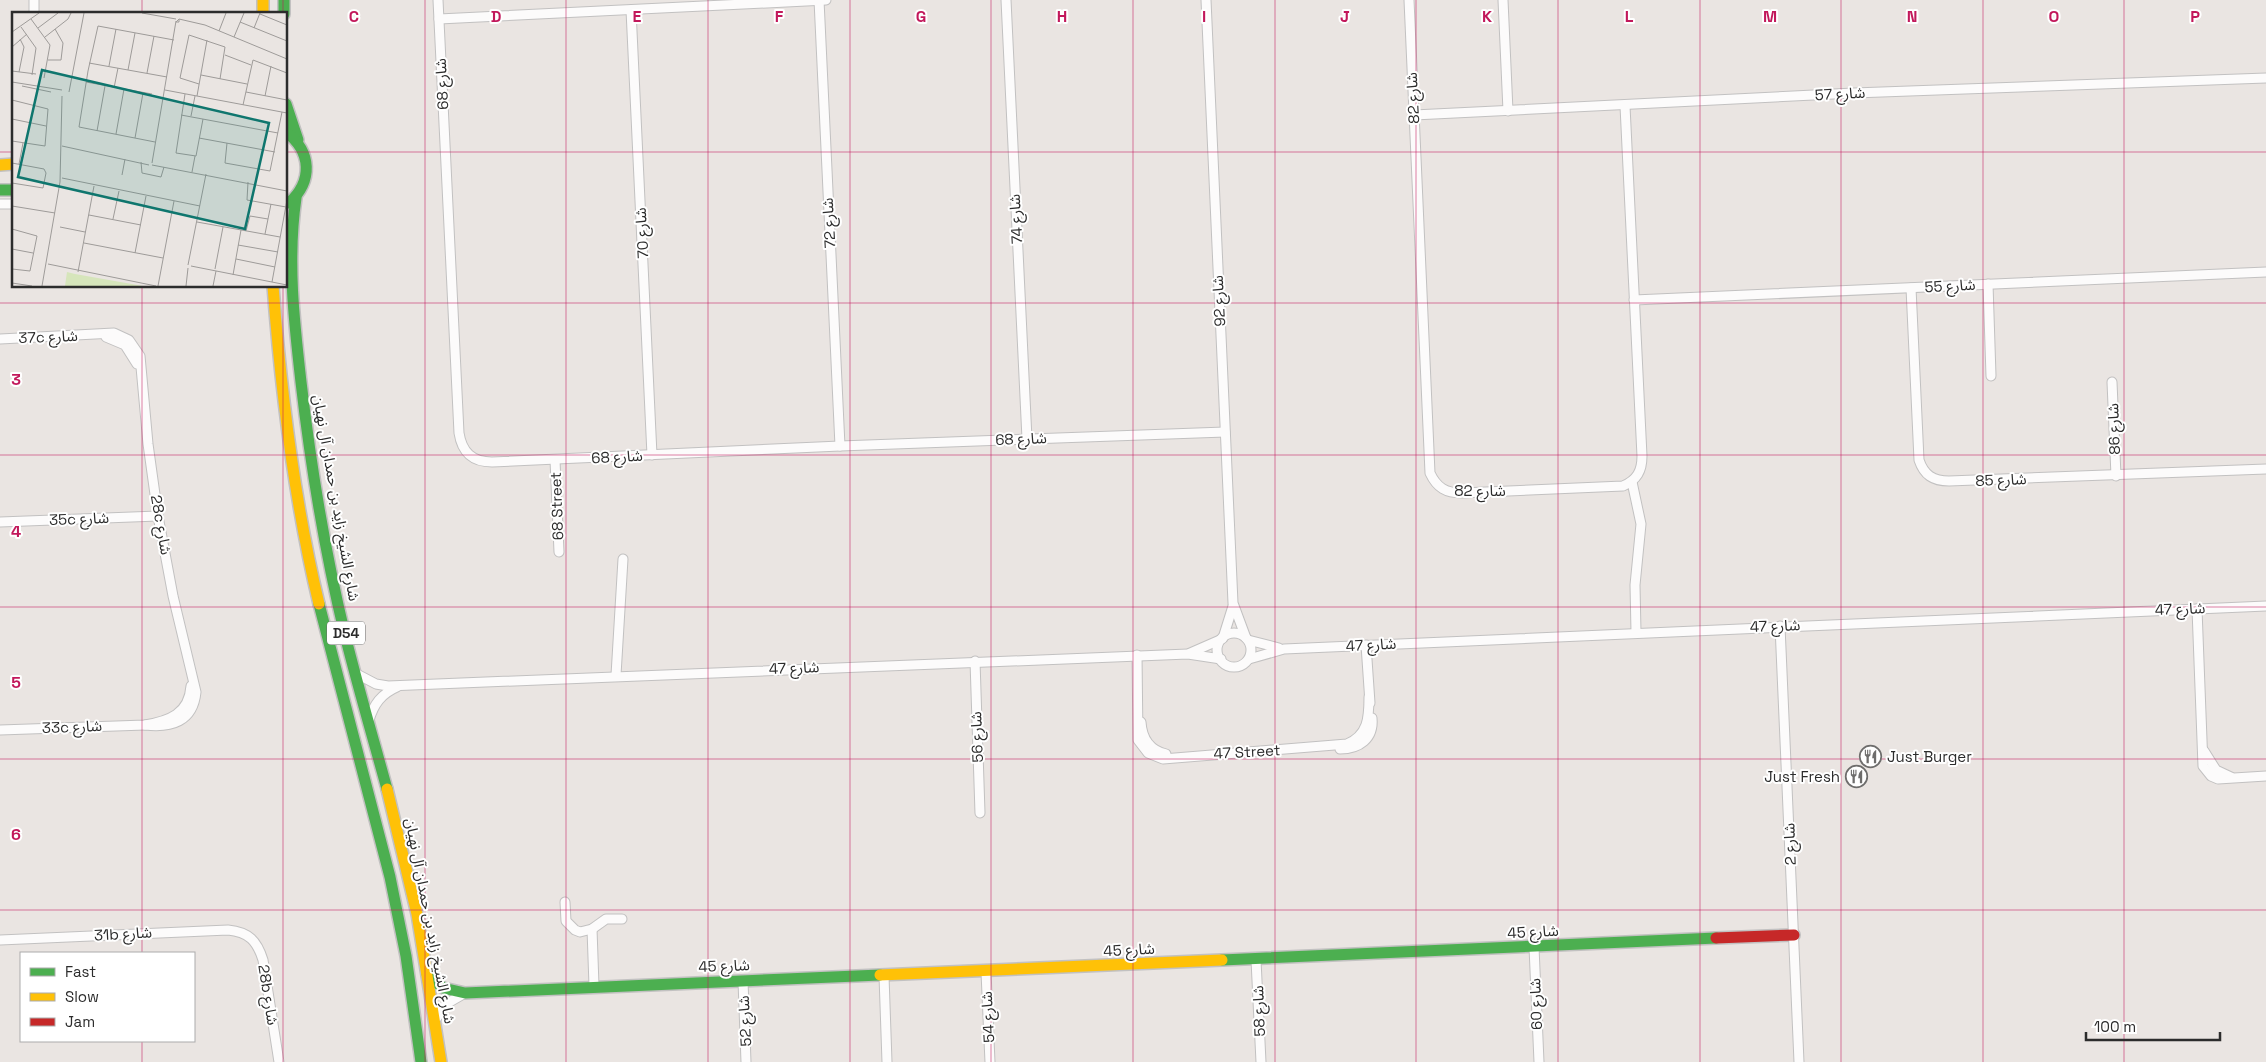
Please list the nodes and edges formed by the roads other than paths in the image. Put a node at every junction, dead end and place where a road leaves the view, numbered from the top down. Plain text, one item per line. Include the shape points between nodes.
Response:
1 (438, 0) edge
2 (819, 0) edge
3 (826, 0) edge
4 (1006, 0) edge
5 (1206, 0) edge
6 (1409, 0) edge
7 (1503, 0) edge
8 (721, 3) edge
9 (631, 10) junction
10 (439, 19) junction
11 (2266, 78) edge
12 (1625, 106) junction
13 (1508, 111) junction
14 (288, 112) edge
15 (1414, 115) junction
16 (288, 134) edge
17 (299, 143) junction
18 (291, 201) edge
19 (2266, 272) edge
20 (1988, 284) junction
21 (274, 288) edge
22 (1910, 288) junction
23 (1634, 300) junction
24 (0, 339) edge
25 (127, 342) joint
26 (1991, 376) dead end
27 (2112, 382) dead end
28 (1225, 432) junction
29 (1027, 439) junction
30 (840, 446) junction
31 (652, 455) junction
32 (555, 460) junction
33 (2266, 469) edge
34 (2116, 476) junction
35 (1632, 482) junction
36 (158, 516) junction
37 (0, 522) edge
38 (559, 552) dead end
39 (623, 559) dead end
40 (1233, 603) junction
41 (2266, 606) edge
42 (2197, 609) junction
43 (1780, 626) junction
44 (1636, 632) junction
45 (1223, 638) junction
46 (1247, 639) junction
47 (1366, 645) junction
48 (1284, 649) junction
49 (1188, 654) junction
50 (1136, 655) junction
51 (1248, 659) junction
52 (1221, 660) junction
53 (975, 661) junction
54 (355, 673) junction
55 (616, 676) junction
56 (400, 686) junction
57 (183, 714) joint
58 (369, 720) junction
59 (0, 730) edge
60 (2266, 776) edge
61 (980, 813) dead end
62 (565, 902) dead end
63 (622, 919) dead end
64 (592, 929) junction
65 (246, 933) joint
66 (1794, 935) junction
67 (0, 940) edge
68 (1534, 947) junction
69 (1256, 960) junction
70 (986, 972) junction
71 (427, 974) junction
72 (884, 976) junction
73 (743, 981) junction
74 (594, 986) junction
75 (465, 993) junction
76 (416, 1015) junction
77 (434, 1021) junction
78 (279, 1062) edge
79 (421, 1062) edge
80 (428, 1062) edge
81 (441, 1062) edge
82 (746, 1062) edge
83 (887, 1062) edge
84 (990, 1062) edge
85 (1261, 1062) edge
86 (1539, 1062) edge
87 (1799, 1062) edge

1 - 10 street, شارع 68
2 - 3 street
2 - 8 street
2 - 30 street, شارع 72
4 - 29 street, شارع 74
5 - 28 street, شارع 92
6 - 15 street, شارع 82
7 - 13 street
8 - 9 street
9 - 10 street
9 - 31 street, شارع 70
10 - 32 street, شارع 68 via 460,443 465,452 482,462
11 - 12 street, شارع 57 via 1854,93
12 - 13 street, شارع 57
12 - 23 street
13 - 15 street, شارع 57
14 - 17 main road
15 - 35 street, شارع 82 via 1430,474 1435,483 1442,490 1462,494 1623,486
16 - 17 main road
17 - 18 main road, شارع الشيخ زايد بن حمدان آل نهيان via 305,153 308,171 303,188
18 - 54 main road, شارع الشيخ زايد بن حمدان آل نهيان / D54 via 292,279 306,427 331,570
19 - 20 street, شارع 55
20 - 22 street, شارع 55
20 - 26 street
21 - 76 main road, شارع الشيخ زايد بن حمدان آل نهيان / D54 via 286,422 308,556 337,679 384,851
22 - 23 street, شارع 55
22 - 34 street, شارع 85 via 1919,460 1926,474 1933,479 1949,481
23 - 35 street via 1642,466
24 - 25 street, 37c شارع via 95,335
25 - 36 street, 28c شارع via 141,374
27 - 34 street, شارع 86
28 - 29 street, شارع 68
28 - 40 street, شارع 92
29 - 30 street, شارع 68
30 - 31 street, شارع 68
31 - 32 street, شارع 68
32 - 38 street, 68 Street
33 - 34 street, شارع 85
35 - 44 street via 1641,524 1635,585
36 - 37 street, 35c شارع
36 - 57 street, 28c شارع via 195,685 195,699
39 - 55 street
40 - 45 street, شارع 92
40 - 46 street, شارع 92
41 - 42 street, شارع 47
42 - 43 street, شارع 47
42 - 60 street via 2204,766 2211,776 2218,779
43 - 44 street, شارع 47
43 - 66 street, شارع 2
44 - 47 street, شارع 47
45 - 46 street via 1235,634
45 - 49 street, شارع 47
45 - 52 street via 1218,649
46 - 48 street, شارع 47
46 - 51 street via 1251,649
47 - 48 street, شارع 47
47 - 50 street, 47 Street via 1368,722 1356,739 1342,745 1307,749 1186,756 1163,754 1149,745 1143,736 1138,708
48 - 51 street, شارع 47
49 - 50 street, شارع 47
49 - 52 street, شارع 47
50 - 53 street, شارع 47
51 - 52 street via 1235,667
53 - 55 street, شارع 47
53 - 61 street, شارع 56
54 - 56 street, شارع 47 via 376,684
54 - 58 main road, شارع الشيخ زايد بن حمدان آل نهيان / D54
55 - 56 street, شارع 47
56 - 58 street, شارع 47 via 379,698
57 - 59 street, 33c شارع via 145,725
58 - 71 main road, شارع الشيخ زايد بن حمدان آل نهيان / D54 via 407,867
62 - 64 street via 564,916 570,926 580,932
63 - 64 street via 606,919
64 - 74 street
65 - 67 street, 31b شارع via 222,930
65 - 78 street, 28b شارع via 258,946 263,960
66 - 68 main road, شارع 45
66 - 87 street, شارع 2
68 - 69 main road, شارع 45
68 - 86 street, شارع 60
69 - 70 main road, شارع 45
69 - 85 street, شارع 58
70 - 72 main road, شارع 45
70 - 84 street, شارع 54
71 - 75 main road, شارع 45 via 443,988
71 - 77 main road, شارع الشيخ زايد بن حمدان آل نهيان / D54
72 - 73 main road, شارع 45
72 - 83 street
73 - 74 main road, شارع 45
73 - 82 street, شارع 52
74 - 75 main road, شارع 45
75 - 77 street, شارع 45 via 446,1004
76 - 79 main road, شارع الشيخ زايد بن حمدان آل نهيان / D54
76 - 80 main road
77 - 81 main road, شارع الشيخ زايد بن حمدان آل نهيان / D54

